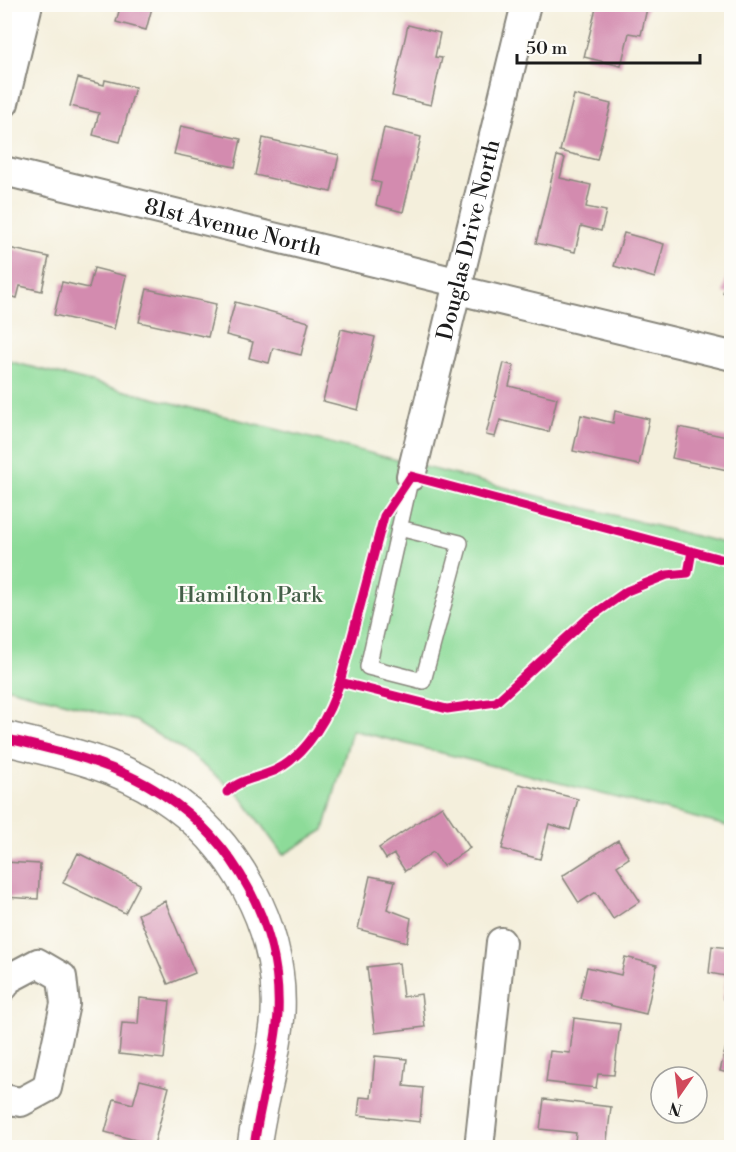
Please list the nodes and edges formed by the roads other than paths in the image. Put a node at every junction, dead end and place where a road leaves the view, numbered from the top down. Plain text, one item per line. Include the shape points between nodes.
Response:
1 (28, 4) edge
2 (526, 4) edge
3 (4, 103) edge
4 (4, 171) edge
5 (459, 286) junction
6 (732, 356) edge
7 (411, 476) joint
8 (399, 528) junction
9 (4, 738) edge
10 (501, 942) dead end
11 (4, 986) edge
12 (4, 1099) edge
13 (254, 1148) edge
14 (480, 1148) edge

1 - 3 street
2 - 5 street, Douglas Drive North
4 - 5 street, 81st Avenue North
5 - 6 street, 81st Avenue North
5 - 7 street, Douglas Drive North
7 - 8 lane
8 - 8 lane via 368,667 423,681 460,543
9 - 13 street via 76,756 129,776 162,794 216,841 240,872 261,914 269,943 278,1012
10 - 14 street
11 - 12 street via 6,980 38,963 63,977 65,1004 48,1088 21,1102

